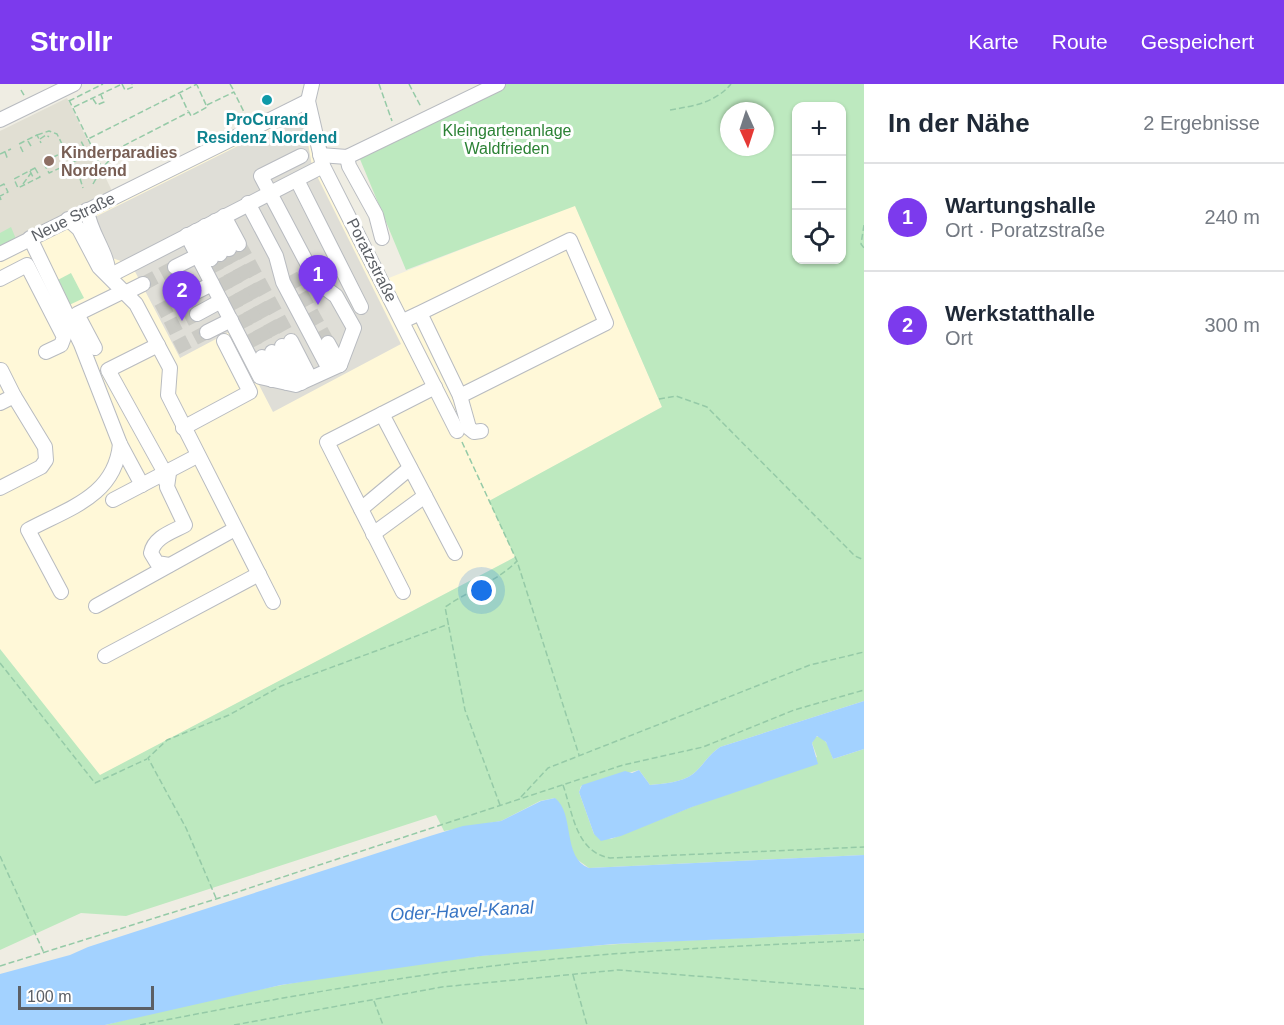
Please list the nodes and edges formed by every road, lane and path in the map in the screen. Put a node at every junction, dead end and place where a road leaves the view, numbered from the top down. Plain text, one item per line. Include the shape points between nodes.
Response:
1 (103, 84) edge
2 (122, 84) edge
3 (132, 84) edge
4 (230, 84) edge
5 (312, 84) edge
6 (379, 84) edge
7 (409, 84) edge
8 (498, 84) edge
9 (731, 84) edge
10 (197, 85) edge
11 (66, 90) edge
12 (234, 92) junction
13 (179, 94) junction
14 (100, 95) junction
15 (93, 98) junction
16 (308, 101) junction
17 (207, 106) junction
18 (73, 108) junction
19 (670, 110) dead end
20 (189, 112) junction
21 (210, 112) dead end
22 (426, 118) junction
23 (247, 119) dead end
24 (0, 120) edge
25 (396, 133) junction
26 (38, 135) junction
27 (50, 137) dead end
28 (39, 139) junction
29 (88, 139) junction
30 (27, 140) junction
31 (81, 141) dead end
32 (41, 143) dead end
33 (32, 148) dead end
34 (11, 149) dead end
35 (66, 151) junction
36 (5, 152) junction
37 (23, 152) dead end
38 (0, 154) edge
39 (301, 156) dead end
40 (347, 157) junction
41 (8, 160) dead end
42 (322, 160) junction
43 (71, 162) junction
44 (39, 166) dead end
45 (102, 168) junction
46 (32, 170) junction
47 (17, 176) junction
48 (34, 180) junction
49 (297, 180) junction
50 (24, 184) junction
51 (93, 184) dead end
52 (0, 186) edge
53 (83, 188) dead end
54 (269, 193) junction
55 (0, 198) edge
56 (248, 203) junction
57 (87, 210) junction
58 (68, 219) junction
59 (864, 225) edge
60 (205, 226) junction
61 (30, 238) junction
62 (382, 238) dead end
63 (864, 248) edge
64 (219, 252) junction
65 (0, 254) edge
66 (276, 256) junction
67 (175, 267) tunnel mouth
68 (291, 275) tunnel mouth
69 (109, 276) junction
70 (0, 279) edge
71 (143, 284) tunnel mouth
72 (212, 284) junction
73 (125, 292) junction
74 (188, 296) tunnel mouth
75 (221, 301) junction
76 (361, 307) dead end
77 (58, 310) junction
78 (158, 312) tunnel mouth
79 (420, 313) junction
80 (197, 314) tunnel mouth
81 (144, 319) junction
82 (231, 320) junction
83 (403, 321) junction
84 (167, 329) tunnel mouth
85 (207, 332) tunnel mouth
86 (224, 341) dead end
87 (328, 343) tunnel mouth
88 (158, 345) junction
89 (95, 348) dead end
90 (176, 348) tunnel mouth
91 (276, 349) junction
92 (46, 352) dead end
93 (335, 367) junction
94 (1, 370) edge
95 (272, 380) junction
96 (299, 381) junction
97 (435, 387) junction
98 (15, 396) junction
99 (460, 396) junction
100 (659, 399) dead end
101 (0, 403) edge
102 (382, 414) junction
103 (183, 428) junction
104 (457, 431) joint
105 (480, 431) dead end
106 (120, 444) junction
107 (197, 456) junction
108 (410, 468) junction
109 (168, 475) junction
110 (142, 485) junction
111 (0, 488) edge
112 (425, 496) junction
113 (113, 500) dead end
114 (361, 509) junction
115 (235, 529) junction
116 (374, 534) junction
117 (455, 553) dead end
118 (864, 560) edge
119 (517, 561) junction
120 (169, 565) junction
121 (259, 574) junction
122 (61, 592) dead end
123 (403, 592) dead end
124 (273, 602) dead end
125 (96, 606) dead end
126 (449, 624) junction
127 (864, 652) edge
128 (105, 657) dead end
129 (0, 663) edge
130 (864, 690) edge
131 (579, 756) junction
132 (148, 759) junction
133 (563, 784) junction
134 (520, 798) junction
135 (500, 806) junction
136 (864, 847) edge
137 (0, 856) edge
138 (216, 899) junction
139 (864, 940) edge
140 (44, 953) junction
141 (0, 966) edge
142 (573, 975) junction
143 (864, 989) edge
144 (373, 999) junction
145 (140, 1025) edge
146 (234, 1025) edge
147 (383, 1025) edge
148 (587, 1025) edge

1 - 11 path
2 - 3 path via 125,90
2 - 14 path
4 - 12 path
5 - 16 street, Poratzstraße
6 - 25 path
7 - 22 path
8 - 22 street
9 - 19 path via 699,105
10 - 13 path
10 - 17 path
11 - 18 path
11 - 24 street
12 - 17 path
12 - 23 path
13 - 20 path
13 - 29 path
14 - 15 path
14 - 15 path via 104,102 97,105
15 - 18 path
16 - 42 street, Poratzstraße
16 - 57 street, Neue Straße
17 - 20 path via 190,116
17 - 21 path
18 - 29 path
20 - 45 path via 123,146
22 - 25 street
25 - 40 street
26 - 28 path
26 - 30 path
26 - 35 path via 49,131 57,134
27 - 28 path
28 - 32 path
29 - 45 path
30 - 33 path
30 - 37 path via 19,144
31 - 43 path via 88,155
34 - 36 path
35 - 43 path
35 - 43 path via 43,162 49,173
36 - 38 path
36 - 41 path
39 - 54 street via 261,176
40 - 42 street
40 - 62 street via 376,215
42 - 49 street
42 - 83 street, Poratzstraße
43 - 53 path via 79,171
44 - 46 path
45 - 51 path
46 - 47 path
46 - 48 path
46 - 48 path via 40,177
46 - 50 path
47 - 50 path
47 - 50 path via 14,179 19,189
48 - 50 path
49 - 54 street
49 - 76 street
52 - 55 path via 5,183 8,192
54 - 56 street
54 - 93 street via 317,282 336,296 354,328
56 - 60 street
56 - 66 street
57 - 58 street, Neue Straße
57 - 69 street via 89,225 108,262
58 - 61 street, Neue Straße
58 - 69 street via 79,229 99,267
59 - 63 path
60 - 64 street
60 - 64 street
60 - 64 street
60 - 69 street
61 - 65 street, Neue Straße
61 - 77 street
64 - 67 street
64 - 72 street
66 - 68 street
66 - 93 street via 283,282
69 - 73 street
70 - 77 street via 27,265
71 - 73 street
72 - 74 street
72 - 75 street
73 - 81 street
73 - 89 street via 77,314
75 - 80 street
75 - 82 street
77 - 92 street via 64,337 61,345
77 - 106 street
78 - 81 street
79 - 83 street
79 - 99 street
79 - 99 street via 570,240 606,323
81 - 88 street
82 - 85 street
82 - 95 street via 260,377
83 - 97 street, Poratzstraße
84 - 88 street
86 - 103 street via 250,392
87 - 93 street
88 - 90 street
88 - 103 street via 170,368 168,395
88 - 109 street via 108,370
91 - 95 street
91 - 96 street
91 - 96 street
93 - 96 street
94 - 98 street
95 - 96 street
97 - 102 street
97 - 104 street, Poratzstraße
98 - 101 street
98 - 111 street via 45,447 46,460
99 - 105 street via 469,428
100 - 118 path via 676,396 707,407 855,556
102 - 108 street
102 - 114 street via 327,442
103 - 107 street
104 - 119 path
106 - 110 street
106 - 122 street via 118,461 94,495 28,530
107 - 109 street
107 - 115 street
108 - 112 street
108 - 114 street
109 - 110 street
109 - 120 street via 185,525 158,539 151,553 157,563
110 - 113 street
112 - 116 street
112 - 117 street
114 - 116 street
115 - 120 street
115 - 121 street
116 - 123 street
119 - 126 path via 507,572 445,607
119 - 131 path
120 - 125 street
121 - 124 street
121 - 128 street
126 - 132 path via 281,686 229,715 167,740
126 - 135 path via 465,710
127 - 131 path via 810,665
129 - 132 path via 95,783
130 - 133 path via 794,710 704,747 623,765
131 - 134 path via 548,768
132 - 138 path via 186,828
133 - 134 path
133 - 136 path via 584,845 597,856
134 - 135 path
135 - 138 path
137 - 140 path
138 - 140 path
139 - 145 path via 587,956 396,979
140 - 141 path
142 - 143 path via 618,970
142 - 144 path via 442,987
142 - 148 path
144 - 146 path
144 - 147 path

